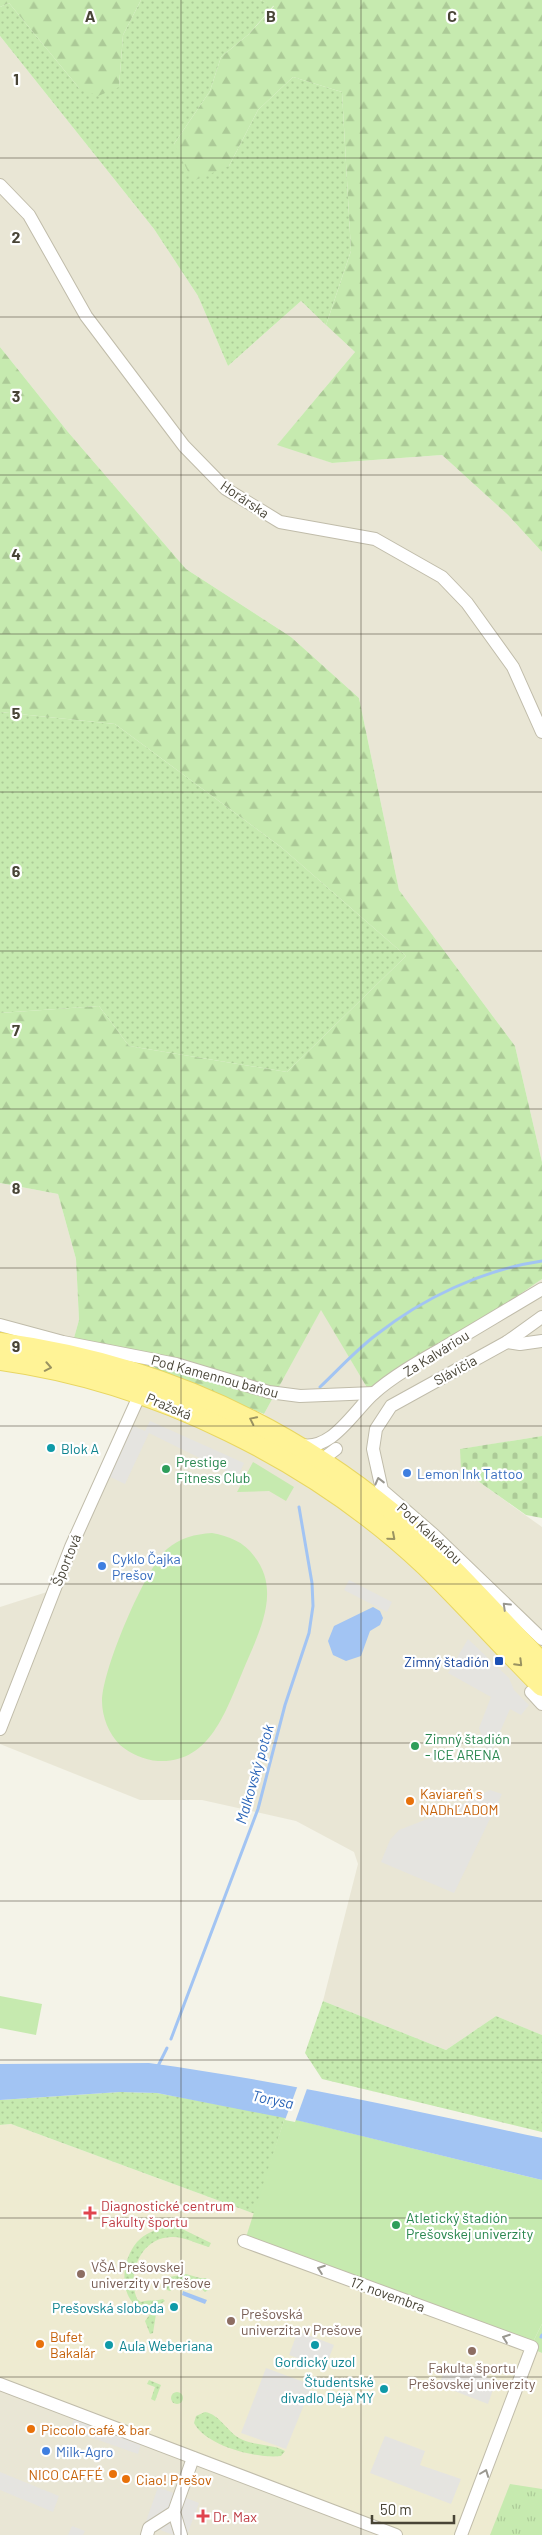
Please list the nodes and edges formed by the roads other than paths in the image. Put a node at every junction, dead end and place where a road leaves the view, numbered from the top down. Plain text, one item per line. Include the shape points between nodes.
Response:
1 (0, 185) edge
2 (542, 732) edge
3 (542, 1289) edge
4 (542, 1317) edge
5 (0, 1325) edge
6 (542, 1341) edge
7 (506, 1342) junction
8 (0, 1343) edge
9 (0, 1360) edge
10 (374, 1393) junction
11 (140, 1394) junction
12 (344, 1395) junction
13 (391, 1406) junction
14 (343, 1426) junction
15 (336, 1449) junction
16 (320, 1450) junction
17 (267, 1451) junction
18 (350, 1481) junction
19 (324, 1487) junction
20 (542, 1639) edge
21 (542, 1663) edge
22 (536, 1689) edge
23 (542, 1704) edge
24 (0, 1729) edge
25 (244, 2241) dead end
26 (537, 2348) edge
27 (0, 2384) edge
28 (193, 2458) junction
29 (174, 2512) junction
30 (147, 2535) edge
31 (181, 2535) edge
32 (396, 2535) edge
33 (461, 2535) edge

1 - 2 street, Horárska via 29,215 86,316 184,446 220,483 280,522 375,538 442,577 467,604 513,667
3 - 10 street, Za Kalváriou via 421,1360
4 - 7 street, Slávičia
5 - 12 street, Pod Kamennou baňou via 63,1342 176,1364 270,1392 300,1396
6 - 7 street
7 - 13 street, Slávičia
16 -> 8 main road, Pražská via 296,1443 213,1401 147,1376 99,1362
9 -> 11 main road, Pražská via 63,1370
10 - 12 street, Pod Kamennou baňou
10 - 13 street
10 - 14 street, Za Kalváriou
11 - 17 main road, Pražská
11 - 24 street, Športová via 71,1547
12 - 14 street via 351,1408
20 -> 13 street, Pod Kalváriou via 434,1535 382,1490 373,1449 376,1429
14 - 15 street
14 - 16 street, Za Kalváriou
15 - 16 street via 324,1458
15 - 18 street via 341,1467
16 - 17 street via 293,1460
16 - 18 main road, Pod Kalváriou
16 - 19 street via 319,1478
17 - 19 main road, Pražská
18 - 21 main road, Pod Kalváriou via 435,1552
19 -> 22 main road, Pod Kalváriou via 382,1529 425,1566
22 - 23 street, Pod Kalváriou
26 -> 25 street, 17. novembra
33 -> 26 street, 17. novembra
27 - 28 street
28 - 29 street
28 - 32 street
29 - 30 street via 149,2528
29 - 31 street

